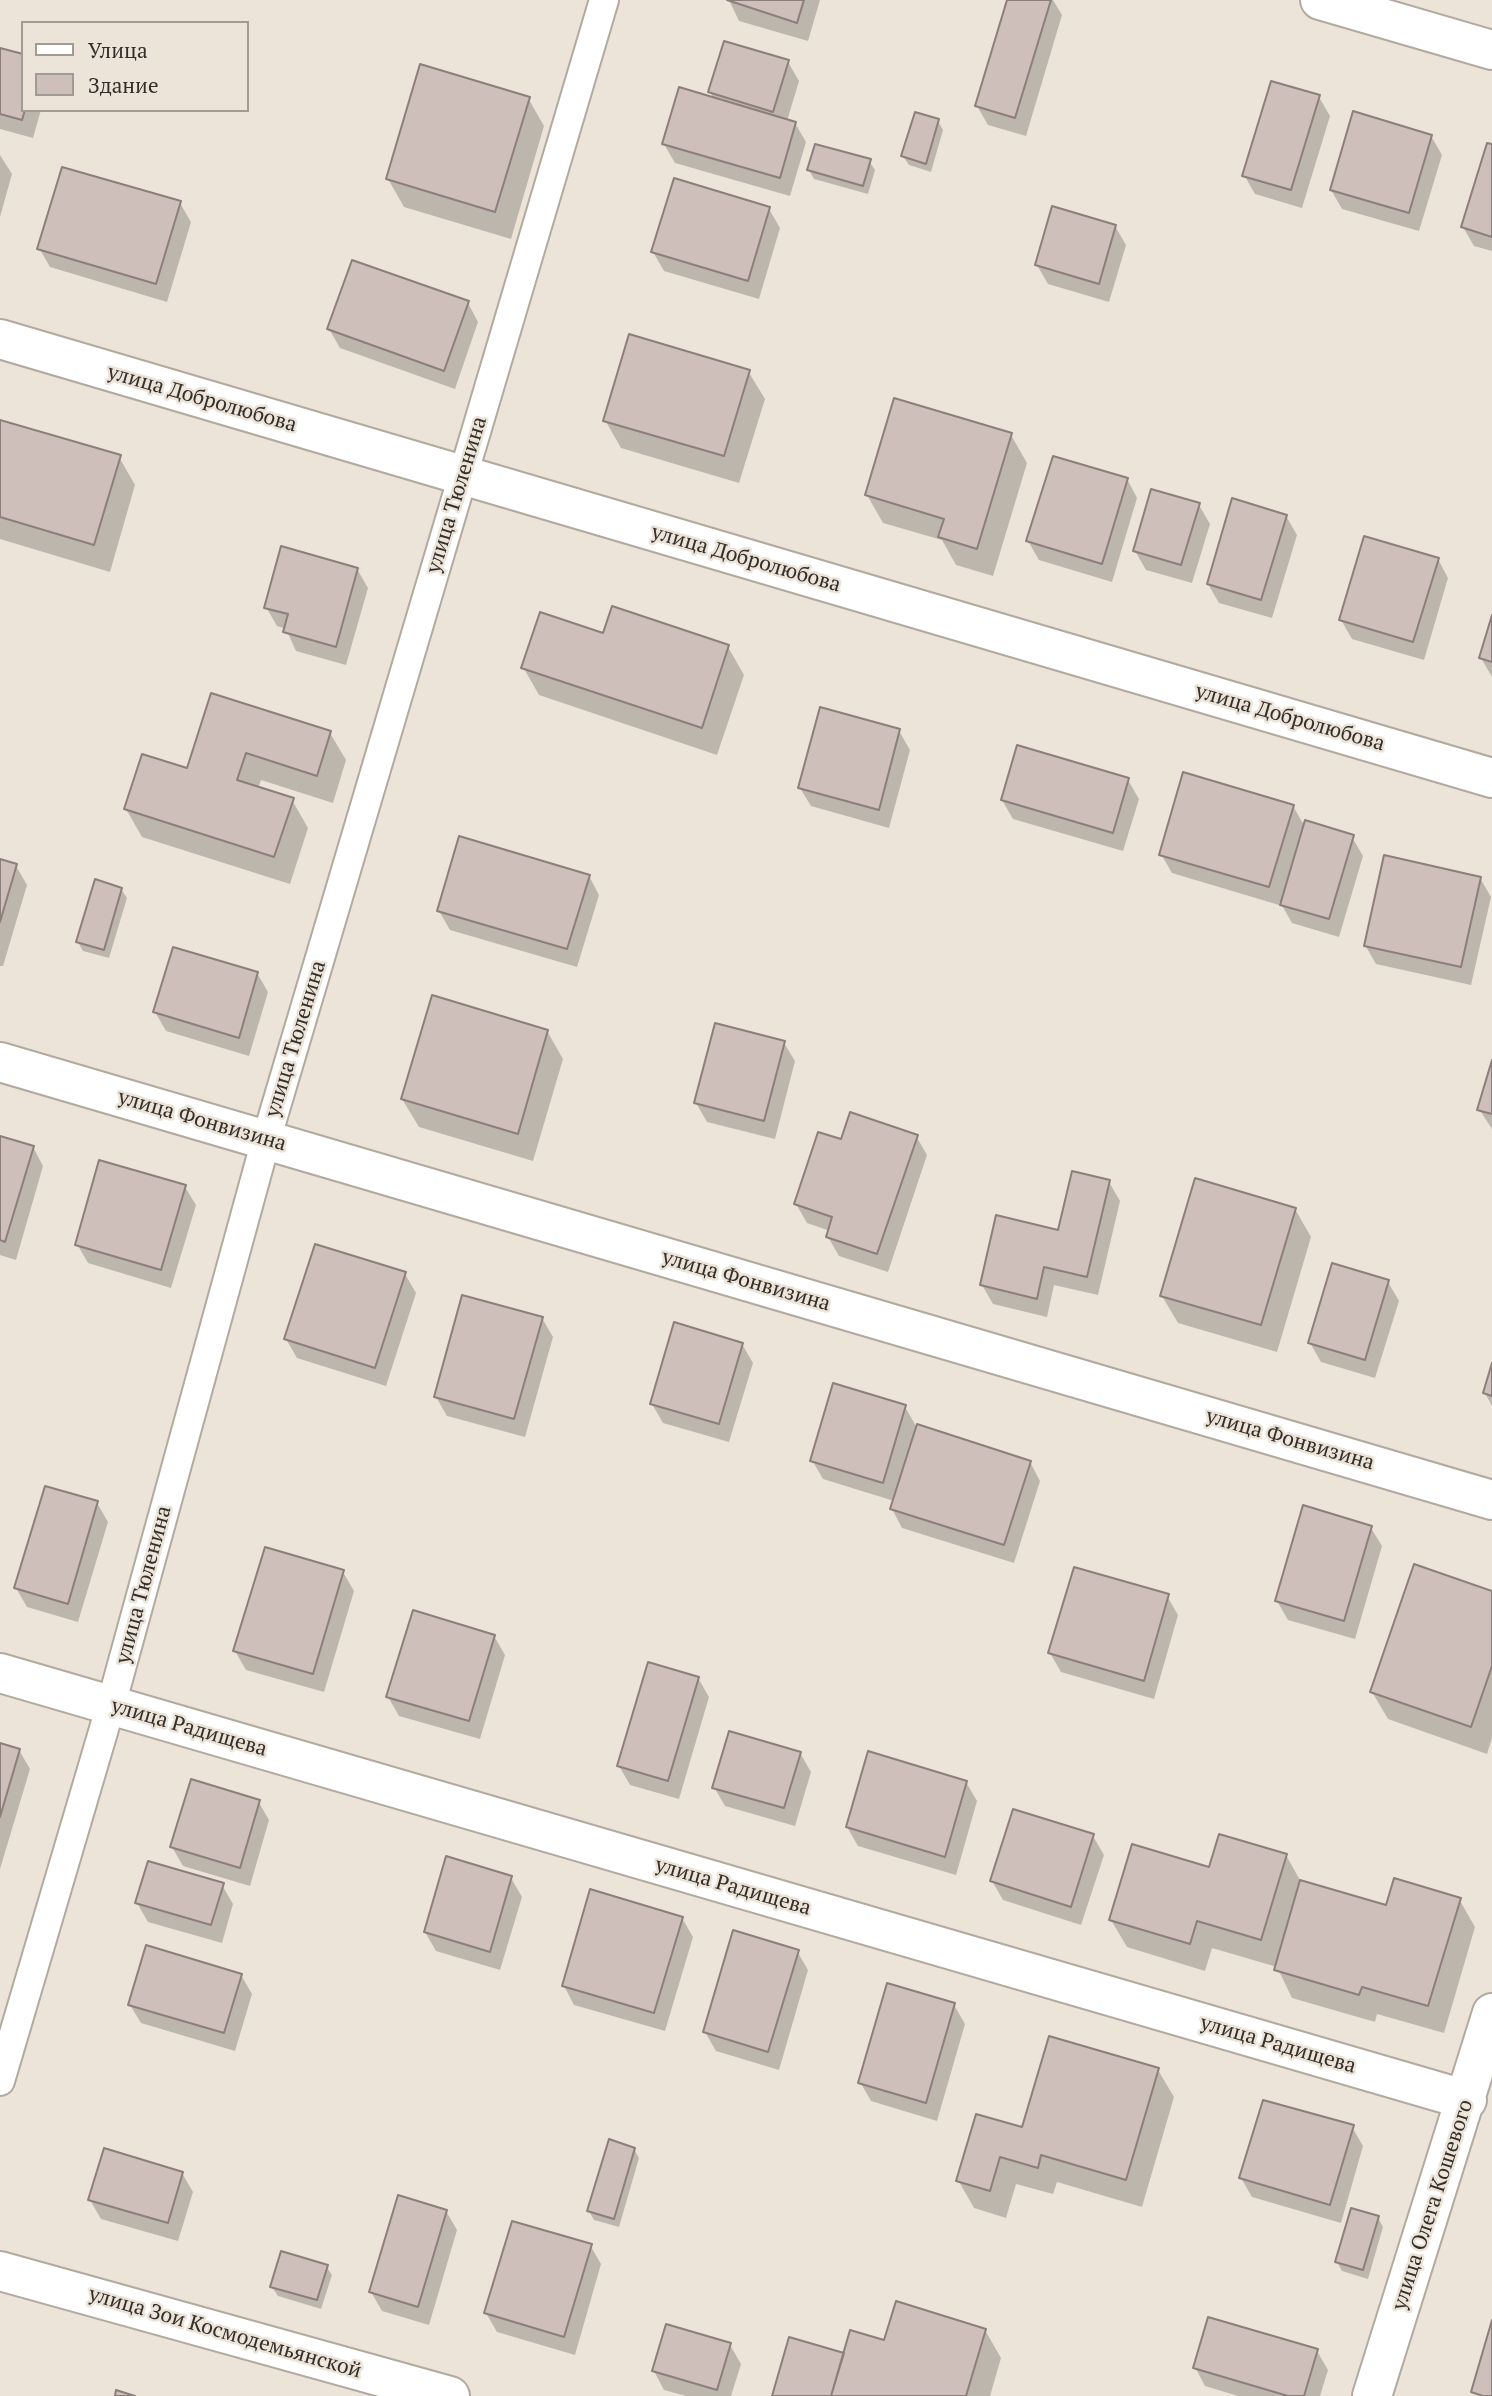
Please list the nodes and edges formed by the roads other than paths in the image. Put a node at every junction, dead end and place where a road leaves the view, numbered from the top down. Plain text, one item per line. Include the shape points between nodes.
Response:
1 (604, 0) edge
2 (1321, 0) edge
3 (1492, 50) edge
4 (0, 340) edge
5 (463, 475) junction
6 (1492, 778) edge
7 (0, 1062) edge
8 (266, 1140) junction
9 (1492, 1500) edge
10 (0, 1673) edge
11 (111, 1706) junction
12 (1492, 2013) edge
13 (0, 2081) edge
14 (1467, 2100) junction
15 (0, 2271) edge
16 (450, 2396) edge
17 (1372, 2396) edge

1 - 5 lane, улица Тюленина
2 - 3 street
4 - 5 street, улица Добролюбова
5 - 6 street, улица Добролюбова
5 - 8 lane, улица Тюленина
7 - 8 street, улица Фонвизина
8 - 9 street, улица Фонвизина
8 - 11 lane, улица Тюленина
10 - 11 street, улица Радищева
11 - 13 lane, улица Тюленина
11 - 14 street, улица Радищева
12 - 14 street, улица Олега Кошевого
14 - 17 street, улица Олега Кошевого
15 - 16 street, улица Зои Космодемьянской

